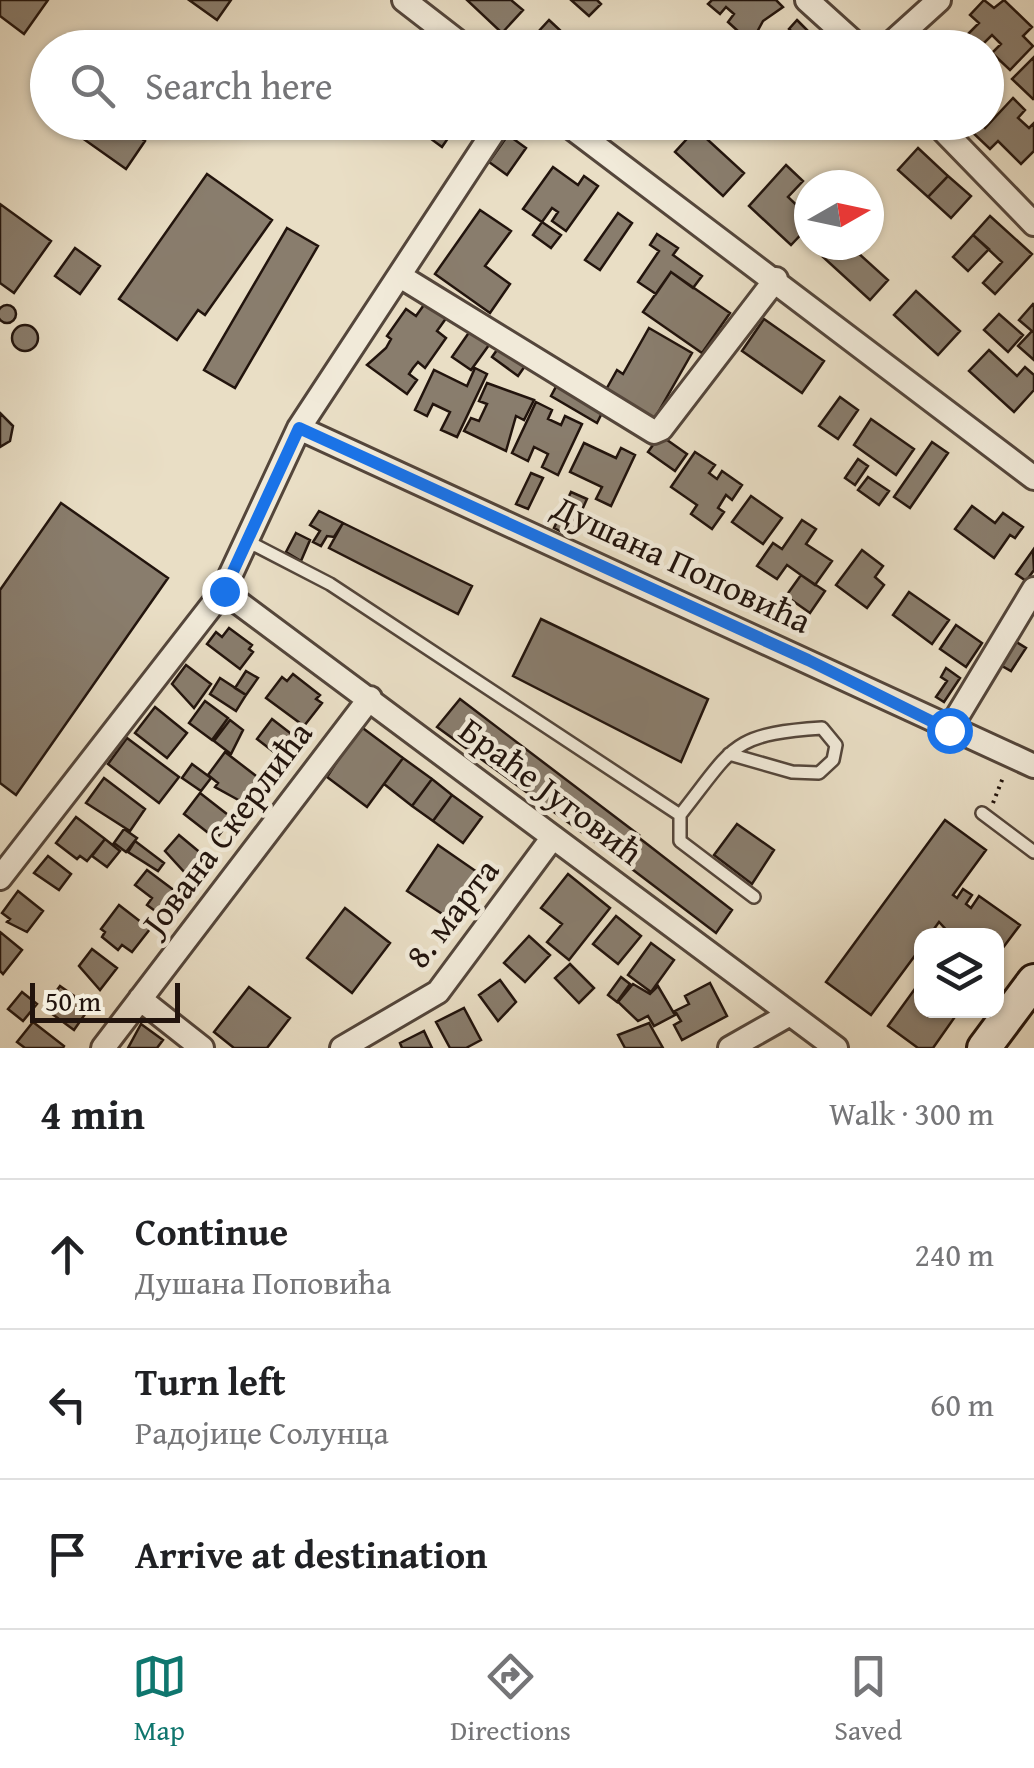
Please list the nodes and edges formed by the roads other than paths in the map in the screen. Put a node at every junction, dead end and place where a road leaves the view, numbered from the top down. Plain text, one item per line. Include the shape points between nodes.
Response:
1 (406, 0) edge
2 (807, 0) edge
3 (939, 0) edge
4 (444, 30) edge
5 (840, 30) edge
6 (906, 30) edge
7 (488, 140) edge
8 (588, 140) edge
9 (952, 140) edge
10 (1034, 224) edge
11 (400, 276) junction
12 (776, 278) junction
13 (299, 428) junction
14 (1029, 467) edge
15 (245, 540) junction
16 (1034, 588) edge
17 (224, 591) junction
18 (370, 698) junction
19 (949, 730) junction
20 (729, 754) junction
21 (1023, 761) edge
22 (680, 816) junction
23 (985, 816) road end
24 (553, 838) junction
25 (1034, 852) edge
26 (0, 878) edge
27 (754, 897) dead end
28 (1034, 980) edge
29 (140, 999) junction
30 (790, 1014) junction
31 (103, 1048) edge
32 (202, 1048) edge
33 (342, 1048) edge
34 (730, 1048) edge
35 (836, 1048) edge
36 (984, 1048) edge

1 - 4 street
2 - 5 street
3 - 6 street
7 - 11 street
8 - 12 street
9 - 10 street
11 - 12 street via 654,432
11 - 13 street
12 - 14 street
13 - 15 street
13 - 19 street, Душана Поповића
15 - 17 street
15 - 22 lane via 330,584
16 - 19 street
17 - 18 street, Браће Југовић
17 - 26 street
18 - 24 street, Браће Југовић
18 - 29 street, Јована Скерлића
19 - 21 street, Душана Поповића
20 - 20 lane via 768,732 822,728 836,745 820,773
20 - 22 lane
22 - 27 lane via 680,841
23 - 25 lane
24 - 30 street, Браће Југовић
24 - 33 street, 8. марта via 438,992
28 - 36 main road
29 - 31 street, Јована Скерлића
29 - 32 street
30 - 34 street
30 - 35 street, Браће Југовић

